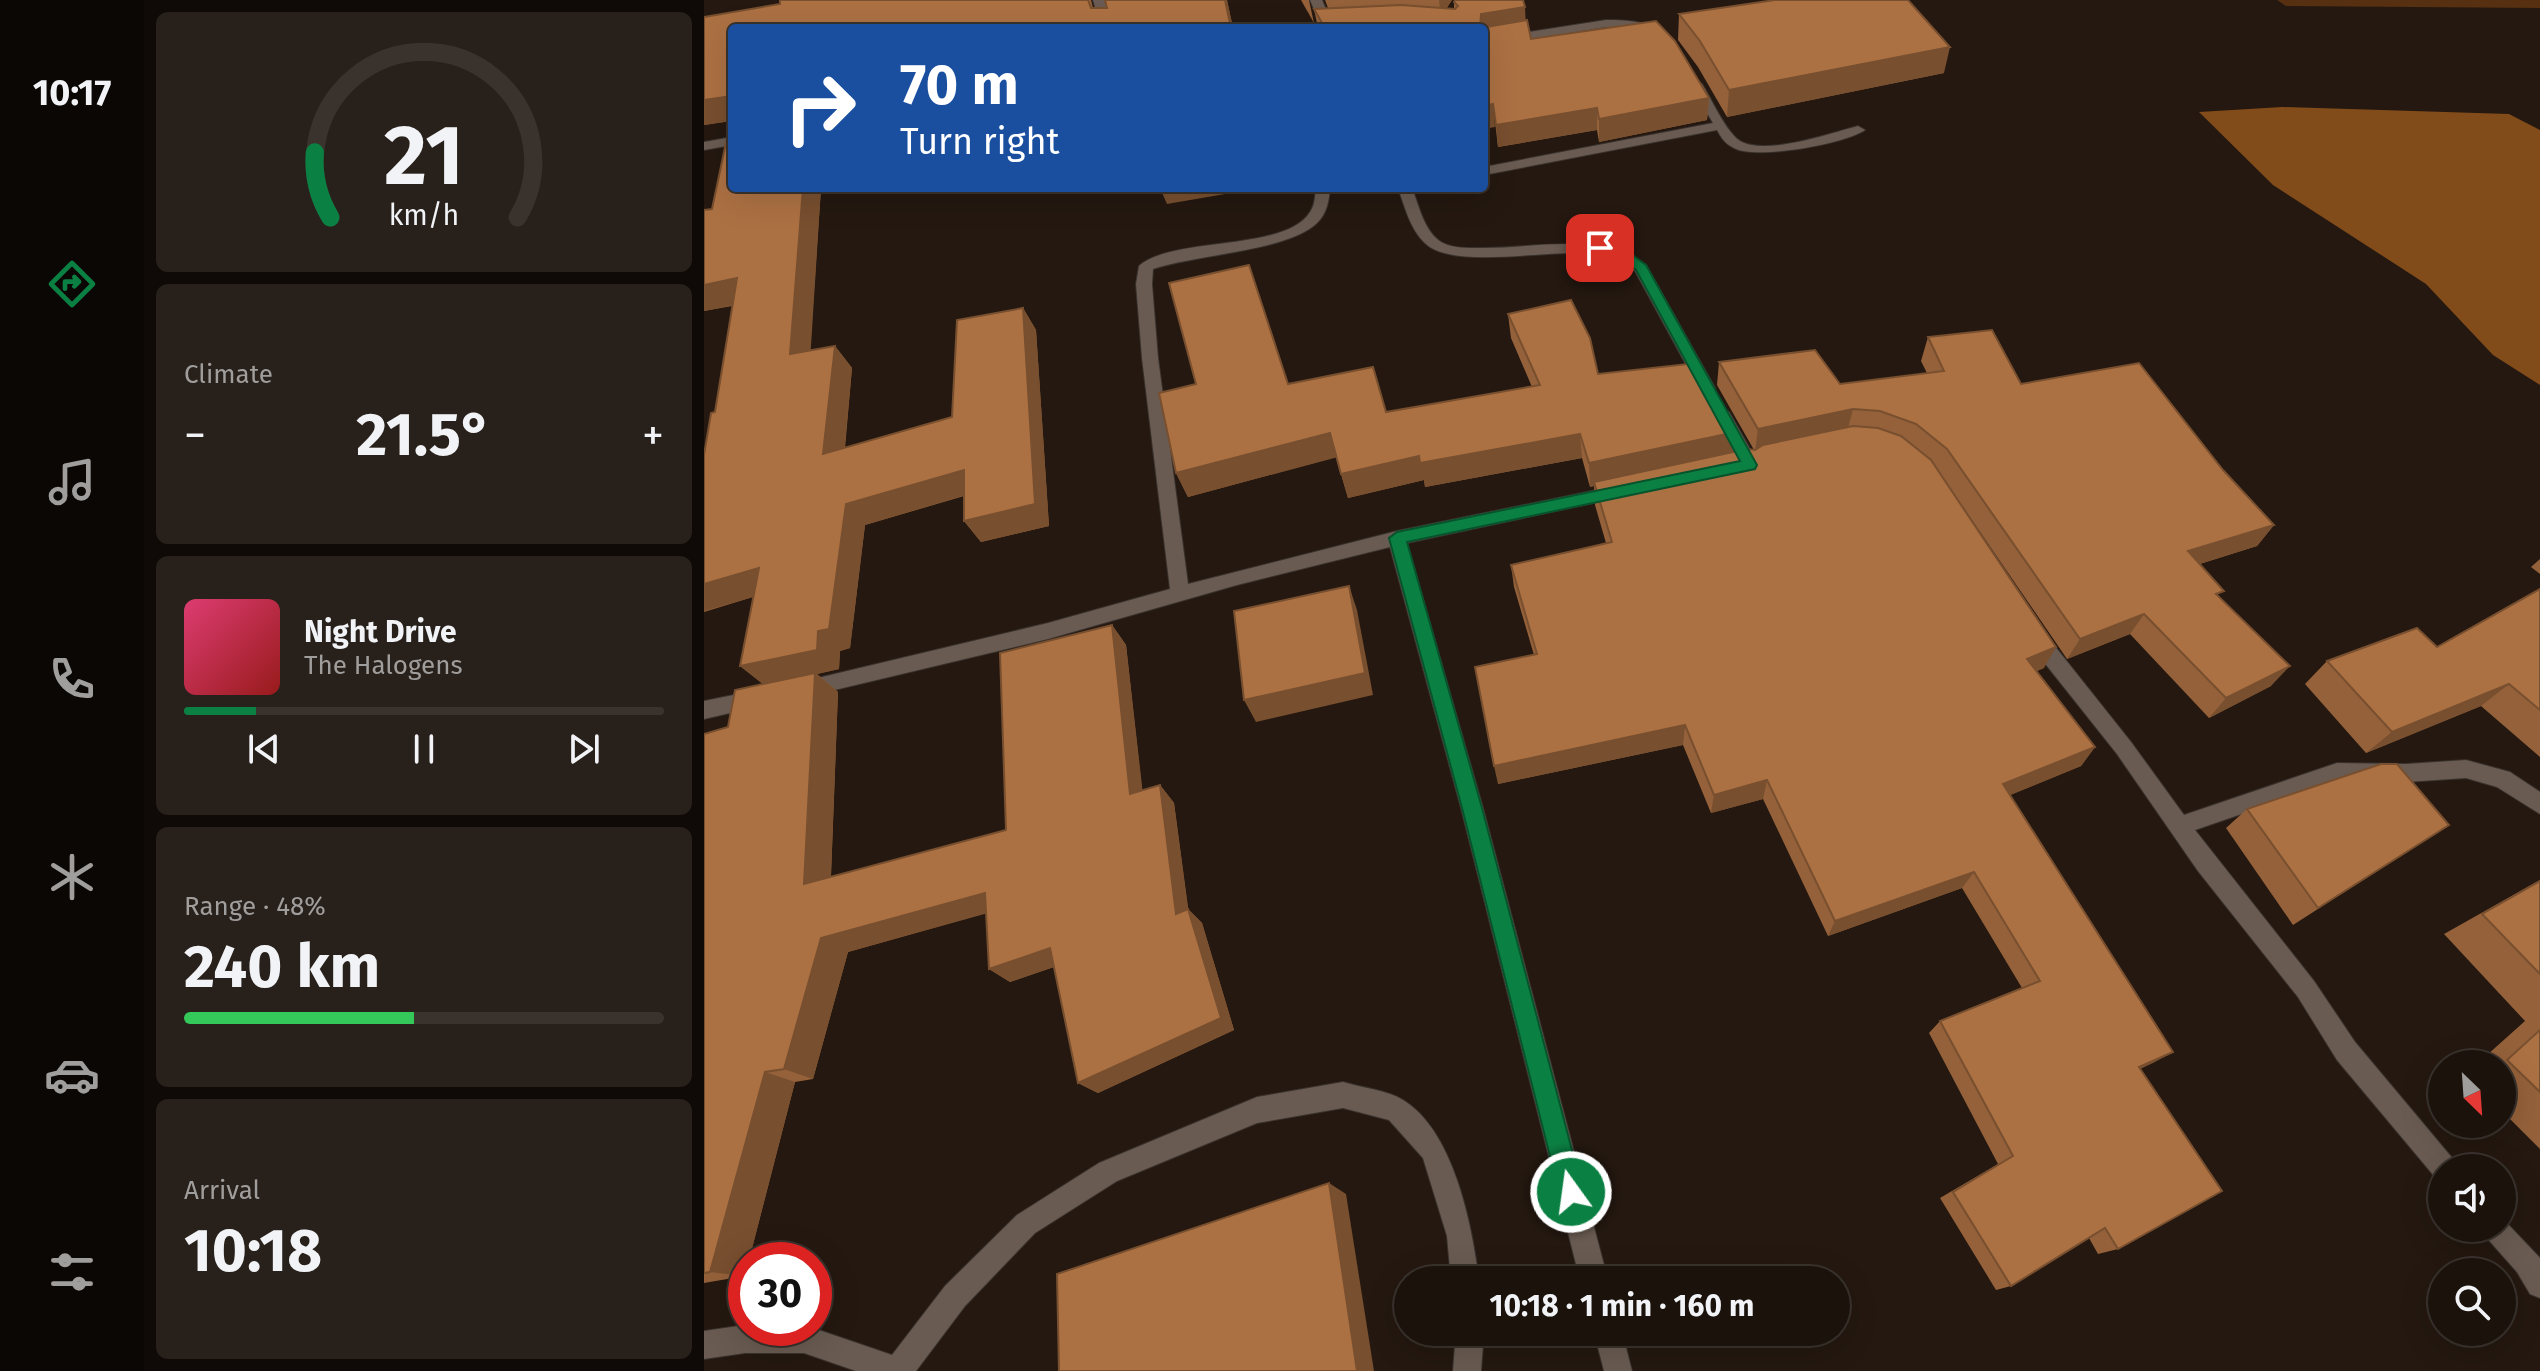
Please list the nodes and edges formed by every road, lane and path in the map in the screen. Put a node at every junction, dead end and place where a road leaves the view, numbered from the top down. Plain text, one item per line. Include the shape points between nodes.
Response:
1 (1099, 0) edge
2 (1316, 0) edge
3 (1106, 24) edge
4 (1326, 24) edge
5 (1670, 25) dead end
6 (1655, 27) junction
7 (1488, 42) edge
8 (1674, 47) edge
9 (1689, 71) edge
10 (1720, 125) junction
11 (1858, 130) dead end
12 (728, 142) edge
13 (704, 146) edge
14 (1488, 170) edge
15 (1323, 192) edge
16 (1407, 192) edge
17 (1749, 465) edge
18 (1642, 487) edge
19 (1397, 538) junction
20 (1180, 595) junction
21 (2020, 615) edge
22 (704, 710) edge
23 (2540, 804) edge
24 (2179, 826) junction
25 (2432, 1154) edge
26 (2508, 1242) edge
27 (1463, 1266) edge
28 (1590, 1266) edge
29 (2540, 1284) edge
30 (704, 1345) edge
31 (1469, 1346) edge
32 (1612, 1346) edge
33 (898, 1371) edge
34 (1467, 1371) edge
35 (1618, 1371) edge

1 - 3 street
2 - 4 street
5 - 6 street
6 - 7 street via 1621,18
6 - 8 street
9 - 10 street
10 - 11 street via 1735,146 1756,151
10 - 14 street
12 - 13 street
15 - 20 street via 1313,220 1290,233 1146,266 1150,358
16 - 17 street via 1427,237 1451,251 1600,248 1634,261
18 - 19 street
19 - 20 street
19 - 28 street
20 - 22 street via 940,659
21 - 24 street
23 - 24 street via 2503,779 2466,769 2337,772
24 - 25 street via 2306,989 2346,1051
26 - 29 street
27 - 33 street via 1460,1236 1434,1151 1396,1110 1343,1095 1257,1110 1108,1172 1026,1224 955,1296
30 - 33 street via 804,1339
31 - 34 street
32 - 35 street

